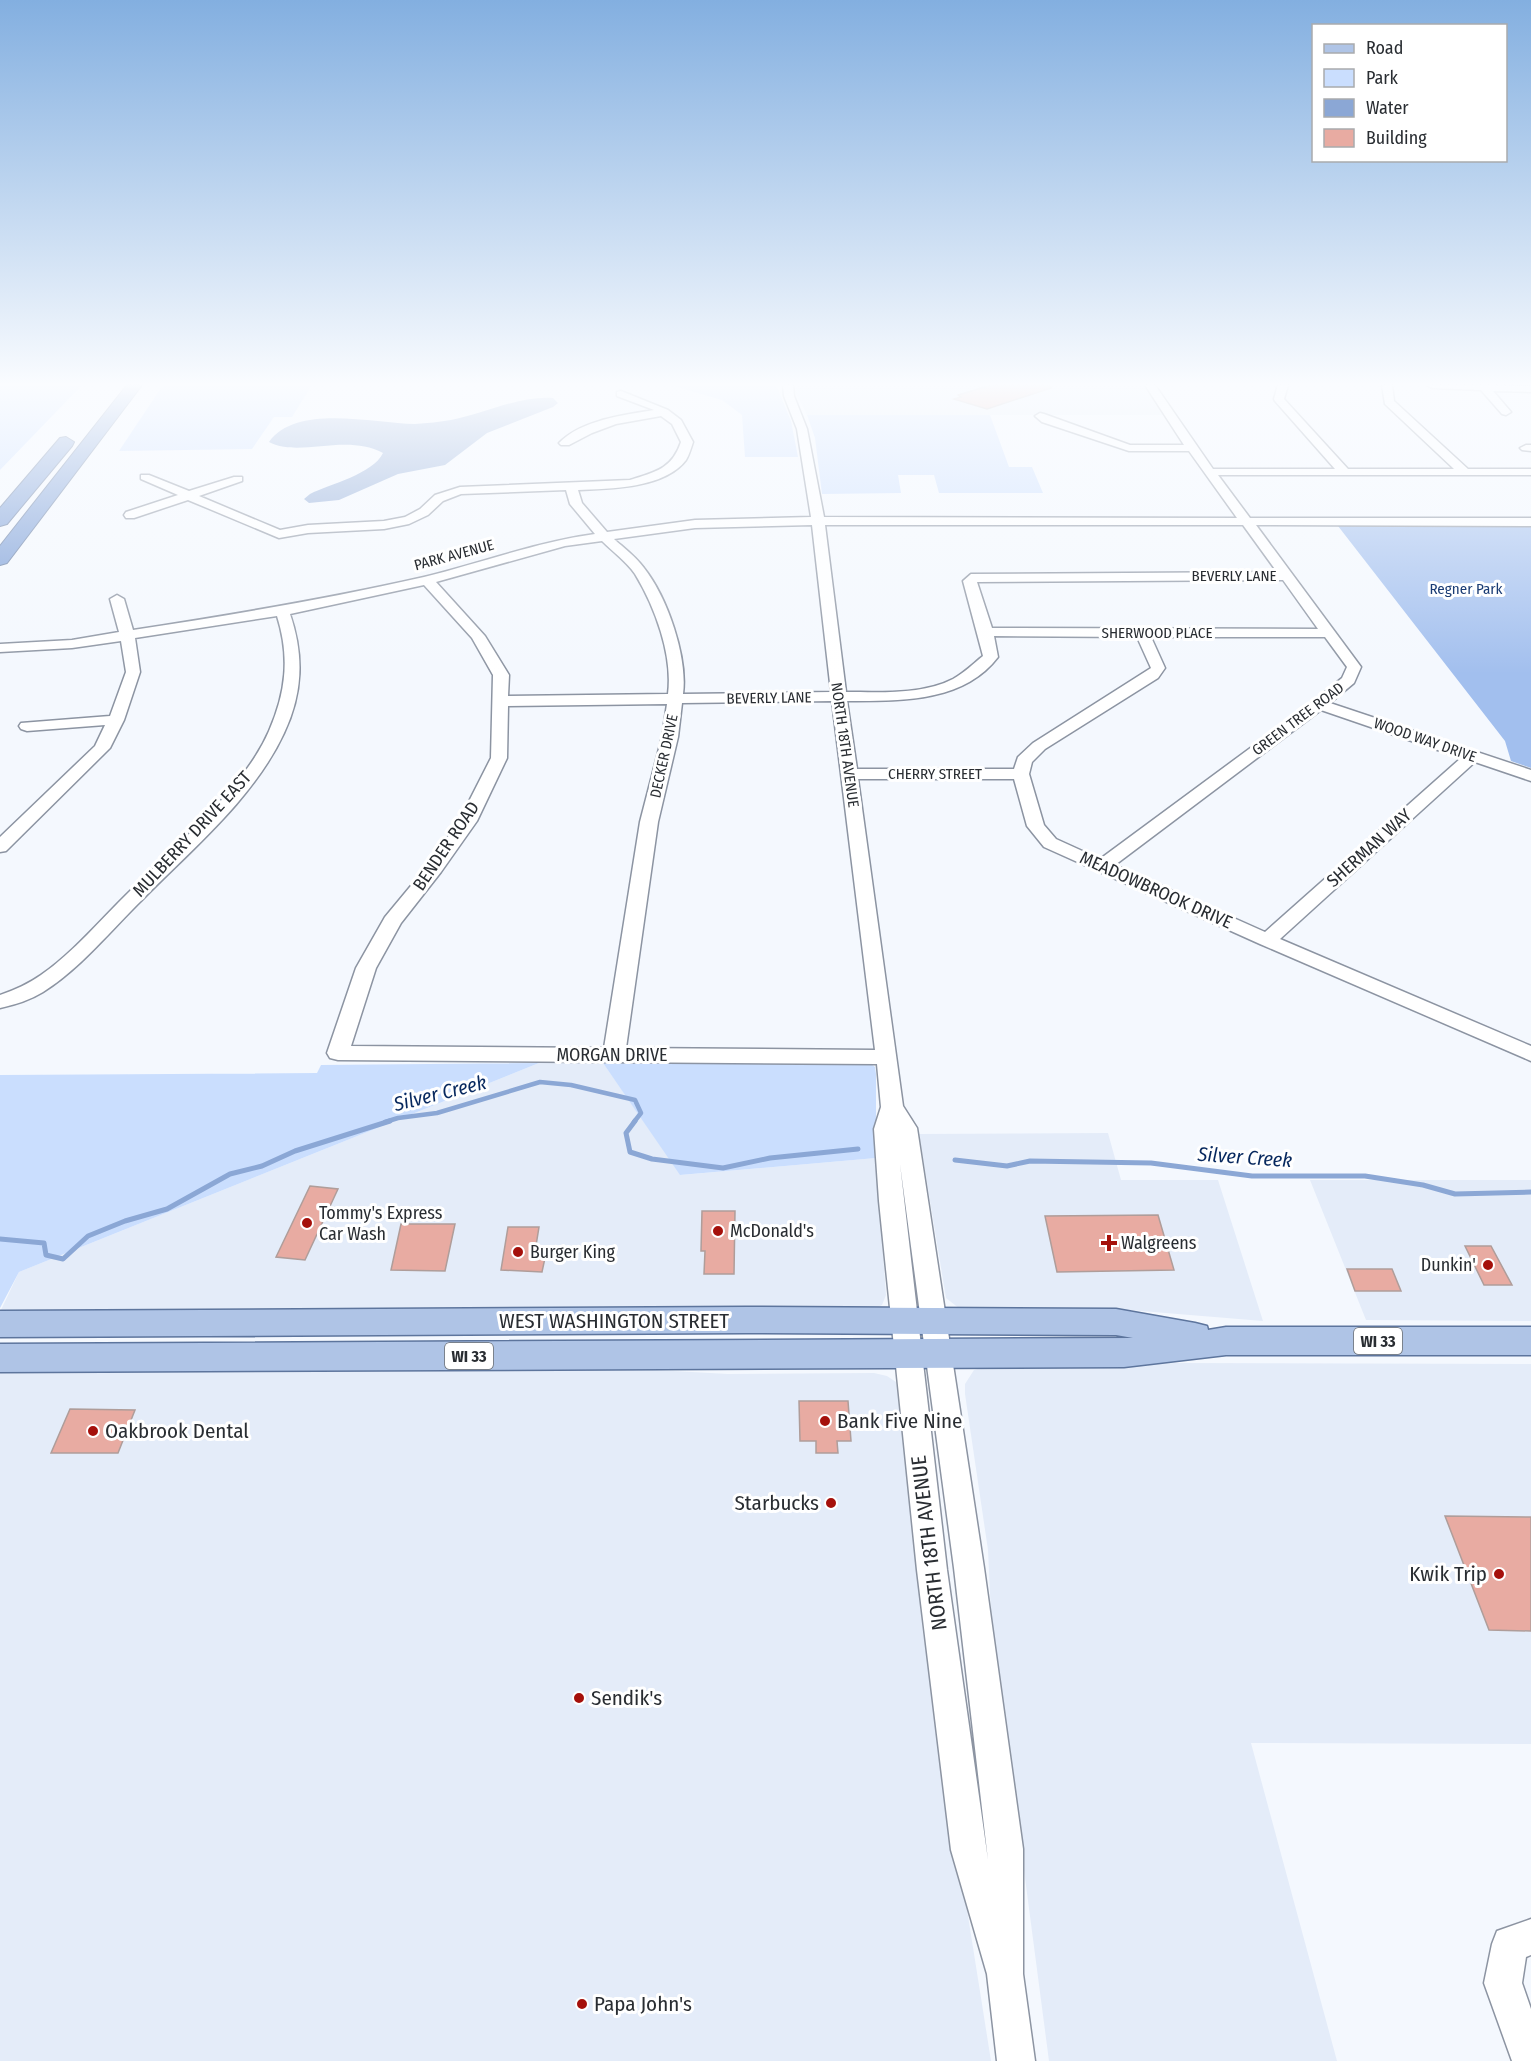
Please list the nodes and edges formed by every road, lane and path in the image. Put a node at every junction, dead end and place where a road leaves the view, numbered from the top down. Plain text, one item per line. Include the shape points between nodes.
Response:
1 (33, 481) edge
2 (60, 481) edge
3 (156, 481) edge
4 (229, 481) edge
5 (637, 481) edge
6 (811, 481) edge
7 (1217, 481) edge
8 (571, 488) junction
9 (190, 495) junction
10 (130, 515) dead end
11 (0, 520) edge
12 (818, 521) junction
13 (1246, 522) junction
14 (1531, 522) edge
15 (603, 535) junction
16 (0, 559) edge
17 (1285, 576) junction
18 (427, 580) junction
19 (117, 599) dead end
20 (282, 611) junction
21 (986, 632) junction
22 (1142, 633) junction
23 (1327, 633) junction
24 (128, 637) junction
25 (0, 648) edge
26 (839, 697) junction
27 (675, 699) junction
28 (502, 701) junction
29 (1319, 704) junction
30 (116, 720) junction
31 (27, 726) dead end
32 (1472, 756) junction
33 (849, 774) junction
34 (1021, 774) junction
35 (1531, 776) edge
36 (0, 847) edge
37 (1102, 866) junction
38 (1267, 940) junction
39 (0, 1002) edge
40 (338, 1053) joint
41 (1531, 1054) edge
42 (614, 1055) junction
43 (887, 1057) junction
44 (0, 1324) edge
45 (920, 1337) junction
46 (1531, 1341) edge
47 (0, 1358) edge
48 (1531, 1937) edge
49 (1016, 2061) edge
50 (1531, 2061) edge

1 - 11 highway
2 - 16 highway
3 - 9 street
4 - 9 street
5 - 8 street
6 - 12 street, NORTH 18TH AVENUE
7 - 13 street, GREEN TREE ROAD
8 - 9 street via 460,491 439,498 410,520 279,534
8 - 15 street, DECKER DRIVE via 576,504
9 - 10 street
12 - 13 street, PARK AVENUE
12 - 15 street, PARK AVENUE via 695,524
12 - 26 street, NORTH 18TH AVENUE
13 - 14 street, PARK AVENUE
13 - 17 street, GREEN TREE ROAD
15 - 18 street, PARK AVENUE
15 - 27 street, DECKER DRIVE via 639,570 657,603 674,655
17 - 21 street, BEVERLY LANE via 976,577 970,581
17 - 23 street, GREEN TREE ROAD
18 - 20 street, PARK AVENUE
18 - 28 street, BENDER ROAD via 478,636 501,675
19 - 24 street
20 - 24 street, PARK AVENUE
20 - 39 street, MULBERRY DRIVE EAST via 293,644 293,679 286,711 266,753 222,808 72,960 33,990
21 - 22 street, SHERWOOD PLACE
21 - 26 street, BEVERLY LANE via 991,657 959,682 933,691 897,696
22 - 23 street, SHERWOOD PLACE
22 - 34 street via 1158,668 1153,675 1039,746 1024,760
23 - 29 street, GREEN TREE ROAD via 1354,667 1349,680
24 - 25 street, PARK AVENUE
24 - 30 street via 134,672
26 - 27 street, BEVERLY LANE
26 - 33 street, NORTH 18TH AVENUE
27 - 28 street, BEVERLY LANE
27 - 42 street, DECKER DRIVE via 649,822
28 - 40 street, BENDER ROAD via 499,758 468,821 392,921 366,968
29 - 32 street, WOOD WAY DRIVE
29 - 37 street, GREEN TREE ROAD
30 - 31 street
30 - 36 street via 102,748
32 - 35 street, WOOD WAY DRIVE
32 - 38 street, SHERMAN WAY
33 - 34 street, CHERRY STREET
33 - 43 street, NORTH 18TH AVENUE
34 - 37 street, MEADOWBROOK DRIVE via 1036,826 1050,843
37 - 38 street, MEADOWBROOK DRIVE
38 - 41 street, MEADOWBROOK DRIVE
40 - 42 street, MORGAN DRIVE
42 - 43 street, MORGAN DRIVE
43 - 45 street, NORTH 18TH AVENUE via 892,1107 885,1129
44 - 45 main road, WEST WASHINGTON STREET / WI 33
45 - 46 main road, WEST WASHINGTON STREET / WI 33 via 1124,1353 1226,1341
45 - 47 main road, WEST WASHINGTON STREET / WI 33
45 - 49 street, NORTH 18TH AVENUE via 932,1570 968,1850 1005,1974
48 - 50 street via 1510,1944 1503,1983

